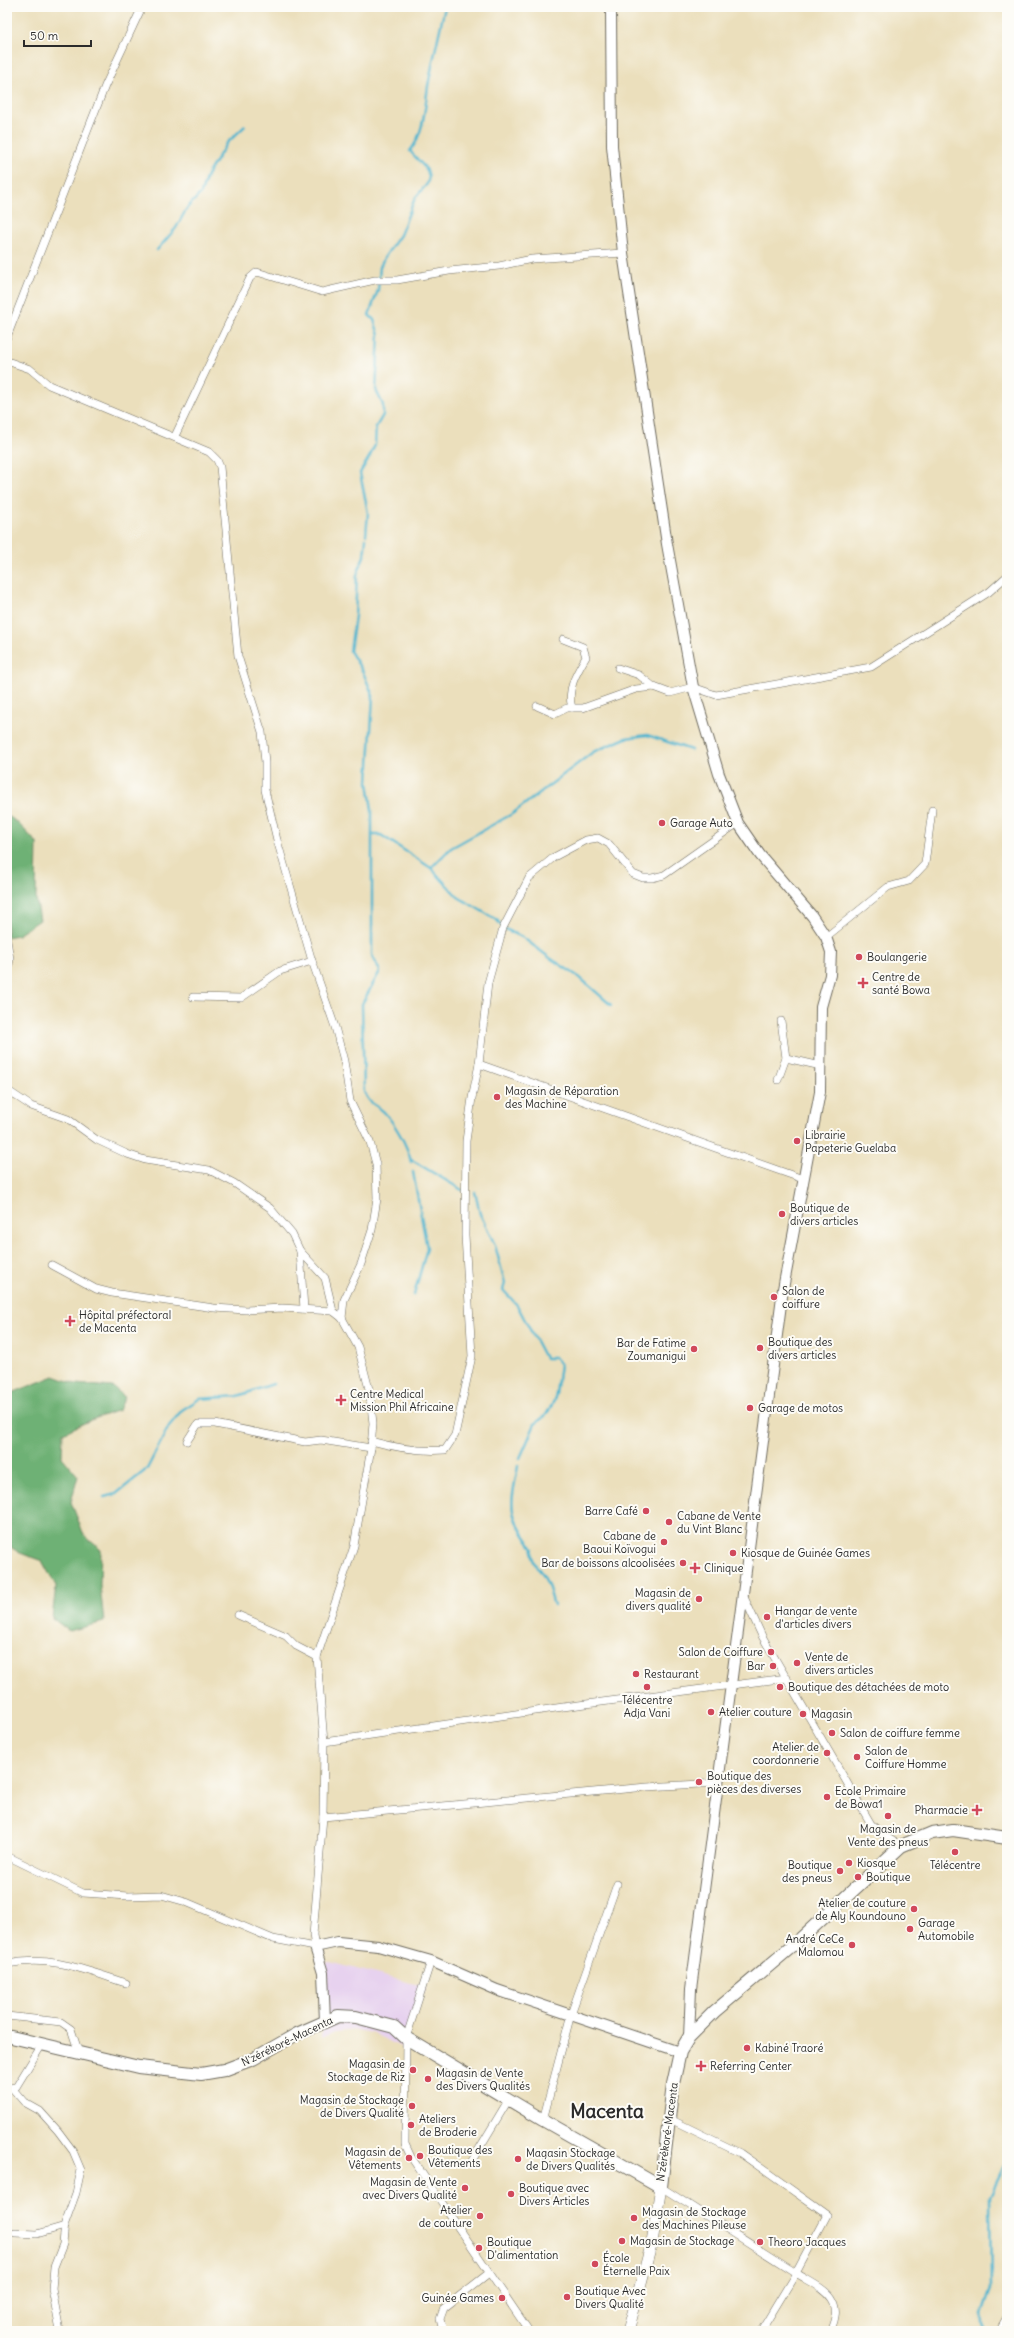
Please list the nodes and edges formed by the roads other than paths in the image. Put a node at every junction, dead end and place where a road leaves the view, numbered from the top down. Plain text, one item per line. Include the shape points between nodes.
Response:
1 (142, 7) edge
2 (611, 7) edge
3 (623, 253) junction
4 (7, 337) edge
5 (7, 361) edge
6 (175, 436) junction
7 (1007, 576) edge
8 (563, 639) dead end
9 (618, 668) dead end
10 (654, 687) junction
11 (693, 687) junction
12 (537, 706) dead end
13 (572, 708) junction
14 (932, 810) dead end
15 (738, 823) junction
16 (826, 937) junction
17 (7, 940) edge
18 (312, 961) junction
19 (7, 978) edge
20 (193, 997) dead end
21 (781, 1021) dead end
22 (786, 1058) junction
23 (479, 1064) junction
24 (821, 1066) junction
25 (778, 1080) dead end
26 (7, 1090) edge
27 (803, 1179) junction
28 (300, 1251) junction
29 (52, 1265) dead end
30 (304, 1309) junction
31 (333, 1311) junction
32 (342, 1318) junction
33 (187, 1441) dead end
34 (371, 1445) junction
35 (744, 1597) junction
36 (238, 1615) dead end
37 (317, 1657) junction
38 (787, 1678) junction
39 (730, 1685) junction
40 (324, 1742) junction
41 (718, 1784) junction
42 (323, 1817) junction
43 (1007, 1838) edge
44 (901, 1846) junction
45 (7, 1856) edge
46 (617, 1884) dead end
47 (315, 1947) junction
48 (431, 1961) junction
49 (7, 1964) edge
50 (126, 1984) dead end
51 (571, 2014) junction
52 (7, 2016) edge
53 (325, 2021) junction
54 (7, 2036) edge
55 (689, 2037) junction
56 (406, 2038) junction
57 (43, 2043) junction
58 (680, 2052) junction
59 (79, 2053) junction
60 (9, 2088) edge
61 (509, 2099) junction
62 (670, 2119) junction
63 (543, 2120) junction
64 (470, 2164) dead end
65 (661, 2186) junction
66 (64, 2226) junction
67 (14, 2233) dead end
68 (489, 2273) junction
69 (796, 2273) junction
70 (1007, 2317) edge
71 (60, 2331) edge
72 (443, 2331) edge
73 (529, 2331) edge
74 (628, 2331) edge
75 (761, 2331) edge
76 (830, 2331) edge
77 (999, 2331) edge

1 - 4 street via 105,86 48,238
2 - 3 main road via 612,146
3 - 6 street via 532,259 499,266 375,280 322,292 257,272 250,278
3 - 11 main road via 667,544
5 - 6 street via 30,369 49,385
6 - 18 street via 209,452 220,467 238,656 262,732 265,790 277,840
7 - 11 street via 989,592 871,667 716,695
8 - 13 street via 583,647 586,657 573,681 569,699
9 - 10 street via 639,675
10 - 11 street via 670,693
10 - 13 street via 636,688 583,708
11 - 15 main road via 719,774
12 - 13 street via 555,714
14 - 16 street via 925,864 909,882 888,887
15 - 16 main road via 760,855 812,916
15 - 23 street via 664,875 643,878 634,874 609,844 598,838 586,840 554,857 529,878 503,928 488,983
16 - 24 main road via 831,952 830,975 822,1007
17 - 19 street via 10,959
18 - 20 street via 280,971 241,998
18 - 32 street via 335,1027 344,1061 350,1101 370,1142 376,1164 377,1199 372,1230 361,1264 344,1300
21 - 22 street
22 - 24 street
22 - 25 street
23 - 27 street
23 - 34 street via 469,1116 466,1162 465,1235 472,1356 455,1435 445,1450
24 - 27 main road via 815,1127
26 - 28 street via 31,1106 68,1119 97,1140 127,1154 145,1160 209,1170 234,1183 270,1208 292,1234
27 - 35 main road via 783,1289
28 - 30 street
28 - 31 street via 324,1278
29 - 30 street via 96,1289 112,1294 214,1308
30 - 31 street
31 - 32 street
32 - 34 street via 358,1347 369,1389
33 - 34 street via 198,1424 208,1423 305,1442 321,1440
34 - 37 street via 354,1546
35 - 38 street via 762,1636
35 - 39 main road
36 - 37 street via 286,1636 296,1646
37 - 40 street
38 - 39 street
38 - 44 street via 871,1824
39 - 40 street
39 - 41 main road
40 - 42 street
41 - 42 street via 647,1787
41 - 55 main road via 691,1989
42 - 47 street via 313,1935
43 - 44 highway, N'zérékoré-Macenta via 953,1830 932,1832
44 - 55 highway, N'zérékoré-Macenta
45 - 47 street via 83,1893 162,1895 186,1902 273,1939
46 - 51 street
47 - 48 main road via 338,1942 378,1946
47 - 53 main road via 323,1973
48 - 51 main road via 496,1990
48 - 56 street
49 - 50 street via 60,1962
51 - 58 main road
51 - 63 street
52 - 59 street via 61,2022 71,2029
53 - 56 highway, N'zérékoré-Macenta via 338,2016 356,2016 394,2027
53 - 59 highway, N'zérékoré-Macenta via 253,2059 224,2070 201,2074 139,2066
54 - 57 highway, N'zérékoré-Macenta
55 - 58 highway, N'zérékoré-Macenta
56 - 61 highway, N'zérékoré-Macenta
56 - 68 street via 405,2144 411,2157
57 - 59 highway, N'zérékoré-Macenta
57 - 60 street via 16,2087
58 - 62 highway, N'zérékoré-Macenta via 673,2084
60 - 66 street via 24,2102 40,2111 58,2130 73,2151 82,2170
61 - 63 highway, N'zérékoré-Macenta
61 - 64 street
62 - 65 highway, N'zérékoré-Macenta
62 - 69 street via 740,2153 827,2215
63 - 65 highway, N'zérékoré-Macenta
65 - 69 street
65 - 74 main road via 652,2242
66 - 67 street via 37,2234
66 - 71 street via 63,2244 54,2267 52,2289
68 - 72 street via 444,2308 440,2319
68 - 73 street
69 - 75 street
69 - 76 street via 829,2294 836,2306 835,2320
70 - 77 street

